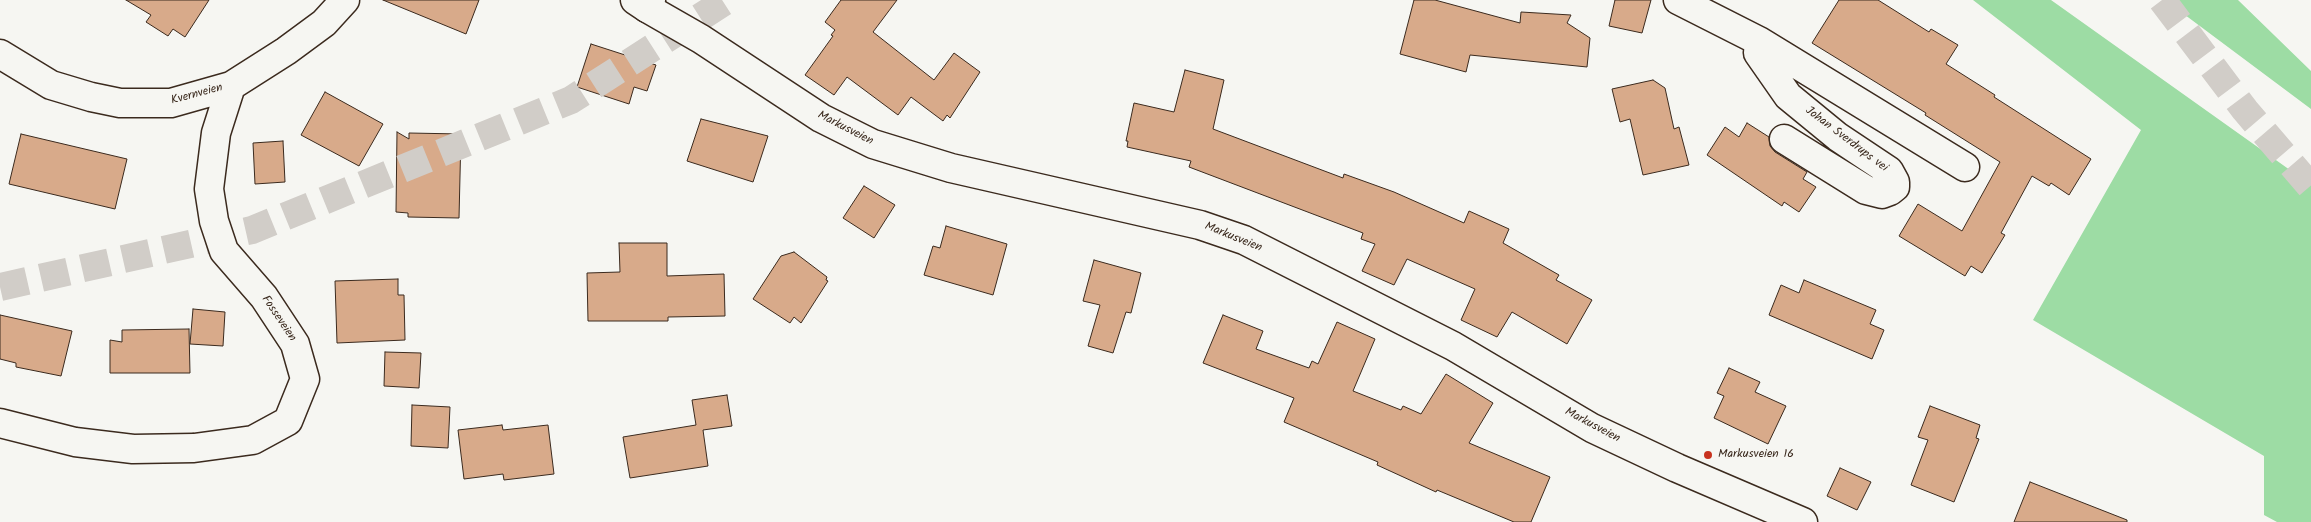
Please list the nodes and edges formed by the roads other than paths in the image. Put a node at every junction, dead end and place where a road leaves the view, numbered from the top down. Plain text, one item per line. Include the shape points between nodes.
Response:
1 (345, 0) edge
2 (1678, 0) edge
3 (644, 2) edge
4 (1759, 41) junction
5 (0, 54) edge
6 (231, 86) junction
7 (1784, 139) dead end
8 (1965, 167) dead end
9 (0, 423) edge
10 (1803, 522) edge

1 - 6 street, Kvernveien via 324,23
2 - 4 street
3 - 10 street, Markusveien via 821,118 872,144 951,168 1200,225 1244,240 1453,346 1592,428
4 - 7 street, Johan Sverdrups vei via 1758,53 1788,96 1889,171 1895,187 1882,194 1866,190
4 - 8 street
5 - 6 street, Kvernveien via 51,85 120,103 171,103
6 - 9 street, Fosseveien via 216,133 209,189 214,221 224,251 264,298 295,344 305,378 288,421 253,440 194,448 133,449 75,442

